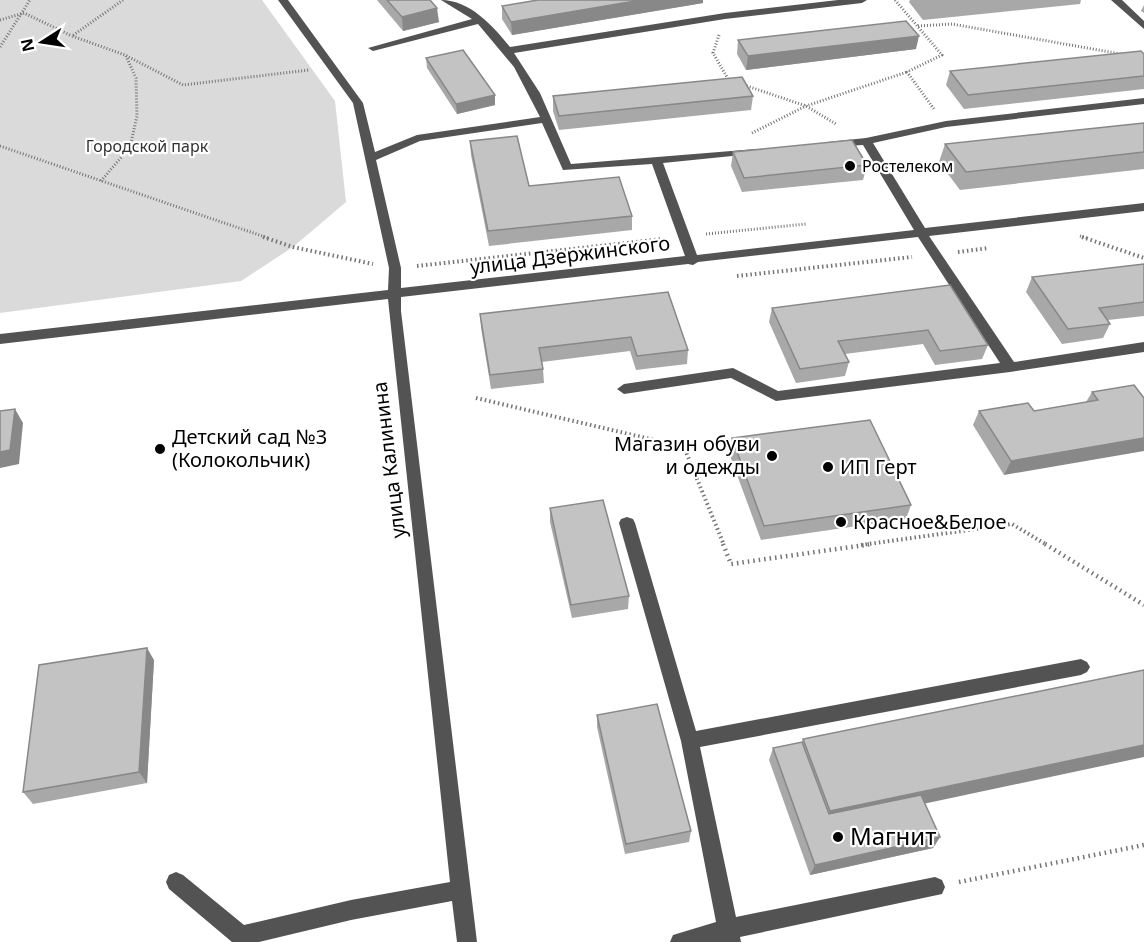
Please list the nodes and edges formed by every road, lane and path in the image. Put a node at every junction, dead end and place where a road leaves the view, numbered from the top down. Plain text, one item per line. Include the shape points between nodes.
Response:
1 (30, 0) edge
2 (123, 0) edge
3 (283, 0) edge
4 (446, 0) edge
5 (862, 0) edge
6 (895, 0) edge
7 (1116, 0) edge
8 (24, 13) junction
9 (725, 16) junction
10 (0, 20) edge
11 (480, 20) junction
12 (918, 26) junction
13 (1144, 26) edge
14 (72, 36) junction
15 (0, 47) edge
16 (373, 48) dead end
17 (507, 51) junction
18 (126, 55) junction
19 (1121, 55) edge
20 (907, 72) junction
21 (336, 73) junction
22 (1144, 101) edge
23 (806, 106) junction
24 (546, 119) junction
25 (946, 124) junction
26 (746, 136) dead end
27 (866, 141) junction
28 (820, 145) edge
29 (0, 146) edge
30 (763, 150) edge
31 (371, 158) junction
32 (656, 160) junction
33 (101, 181) junction
34 (1144, 207) edge
35 (814, 223) dead end
36 (921, 232) junction
37 (1080, 236) dead end
38 (684, 237) junction
39 (1144, 258) edge
40 (693, 261) junction
41 (395, 268) junction
42 (393, 293) junction
43 (0, 339) edge
44 (1144, 347) edge
45 (1010, 367) junction
46 (624, 389) dead end
47 (476, 398) dead end
48 (627, 523) dead end
49 (1144, 605) edge
50 (1081, 667) dead end
51 (690, 741) junction
52 (1144, 845) edge
53 (176, 882) dead end
54 (935, 887) joint
55 (460, 890) junction
56 (730, 936) edge
57 (467, 942) edge
58 (680, 942) edge

1 - 8 path
2 - 14 path
3 - 21 street, улица Калинина
4 - 11 street
5 - 9 street
6 - 12 path
7 - 13 street
8 - 10 path
8 - 14 path
8 - 15 path
9 - 17 street
9 - 23 path via 713,53 728,79
11 - 16 street
11 - 17 street
12 - 19 path via 952,24
12 - 20 path via 942,55
14 - 18 path
17 - 24 street via 537,97
18 - 21 path via 183,85 314,69
18 - 33 path via 136,78 137,116 130,147
20 - 23 path
20 - 25 path
21 - 31 street, улица Калинина via 358,103
22 - 25 street
23 - 26 path
23 - 27 path
24 - 31 street via 417,138
24 - 32 street via 567,168
25 - 27 street
27 - 28 street
27 - 36 street
29 - 33 path
30 - 32 street
31 - 41 street, улица Калинина
32 - 38 street
33 - 41 path via 293,247
34 - 36 street, улица Дзержинского
35 - 38 path
36 - 40 street, улица Дзержинского
36 - 45 street
37 - 39 path
38 - 40 street
38 - 41 path
40 - 42 street, улица Дзержинского
41 - 42 street, улица Калинина
42 - 43 street, улица Дзержинского
42 - 55 street, улица Калинина
44 - 45 street
45 - 46 street via 776,396 733,373
47 - 49 path via 684,447 731,564 1012,524
48 - 51 street
50 - 51 street
51 - 56 street
52 - 54 path
53 - 55 street via 241,936
54 - 56 street
55 - 57 street, улица Калинина
56 - 58 street

